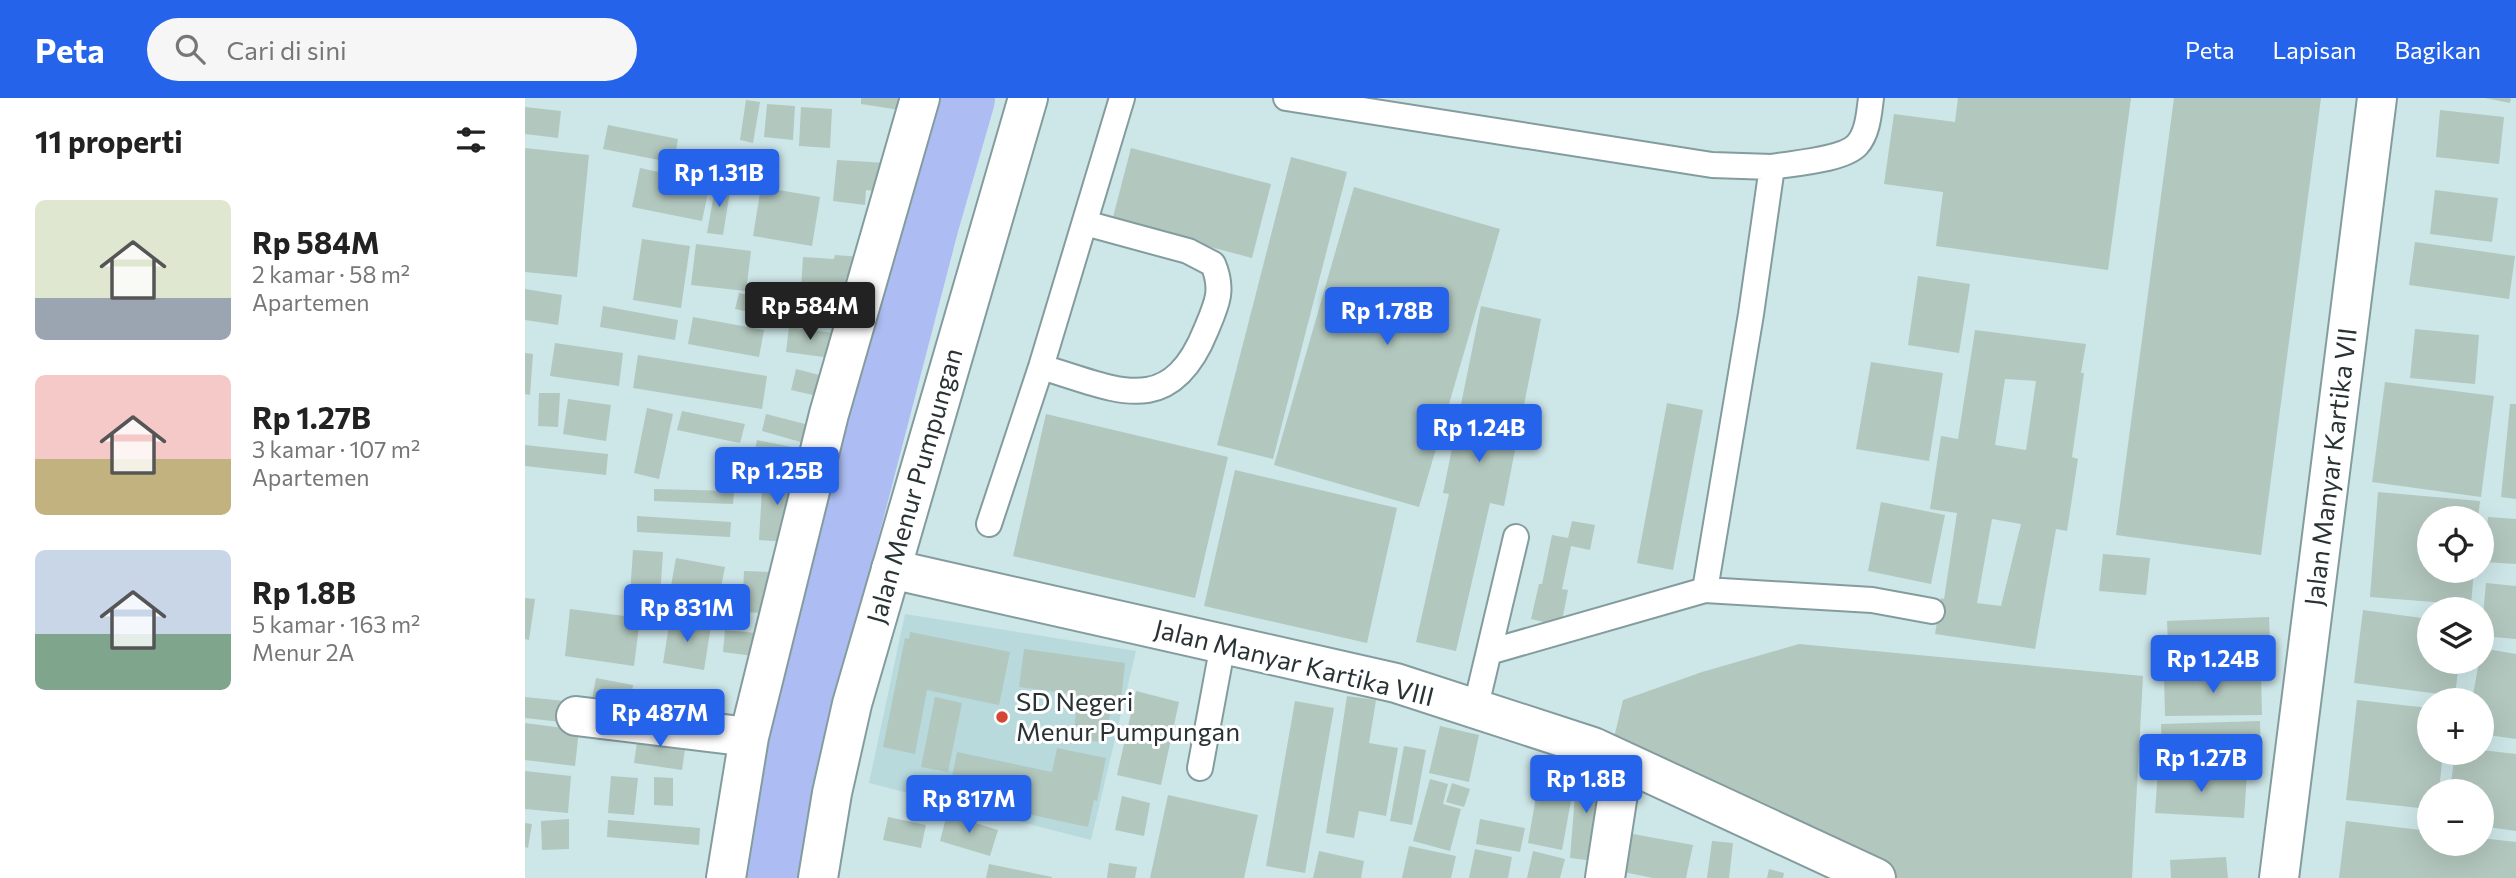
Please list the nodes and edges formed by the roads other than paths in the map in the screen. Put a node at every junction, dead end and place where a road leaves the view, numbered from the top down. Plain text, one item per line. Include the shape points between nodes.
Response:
1 (920, 98) edge
2 (1028, 98) edge
3 (1122, 98) edge
4 (1286, 98) edge
5 (1871, 98) edge
6 (2377, 98) edge
7 (1772, 167) junction
8 (1085, 223) junction
9 (1041, 367) junction
10 (989, 524) dead end
11 (1516, 537) dead end
12 (891, 569) junction
13 (1705, 590) junction
14 (1932, 611) dead end
15 (1223, 644) junction
16 (1489, 652) junction
17 (1475, 710) junction
18 (576, 716) dead end
19 (749, 737) junction
20 (1623, 761) junction
21 (1200, 768) dead end
22 (726, 878) edge
23 (818, 878) edge
24 (1605, 878) edge
25 (1876, 878) edge
26 (2279, 878) edge

1 - 19 street via 829,414
2 - 12 street, Jalan Menur Pumpungan
3 - 8 lane
4 - 7 lane via 1712,165
5 - 7 lane via 1866,130 1846,154
6 - 26 street, Jalan Manyar Kartika VII
7 - 13 lane
8 - 9 lane
8 - 9 lane via 1188,251 1213,264 1220,281 1215,308 1199,348 1176,379 1156,388 1131,393
9 - 10 lane
11 - 16 lane
12 - 15 street, Jalan Manyar Kartika VIII
12 - 23 street, Jalan Menur Pumpungan via 852,704
13 - 14 lane via 1872,600
13 - 16 lane
15 - 17 street, Jalan Manyar Kartika VIII via 1396,682
15 - 21 lane
16 - 17 lane
17 - 20 street, Jalan Manyar Kartika VIII
18 - 19 street
19 - 22 street
20 - 24 street
20 - 25 street, Jalan Manyar Kartika VIII

